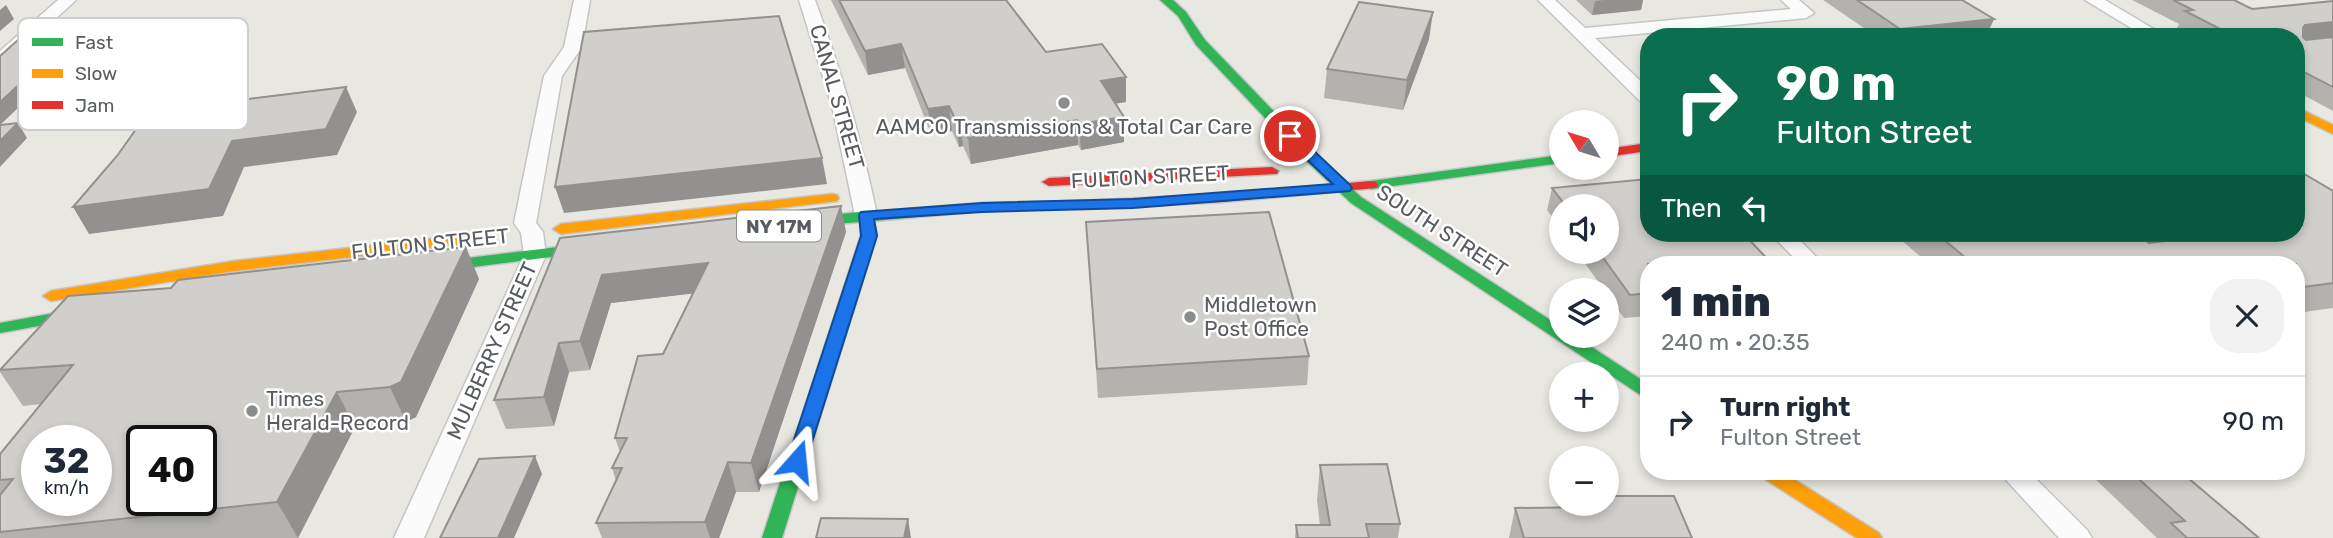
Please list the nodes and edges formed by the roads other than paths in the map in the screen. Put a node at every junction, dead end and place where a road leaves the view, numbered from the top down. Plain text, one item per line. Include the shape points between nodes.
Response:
1 (68, 0) edge
2 (582, 0) edge
3 (807, 0) edge
4 (1167, 0) edge
5 (1546, 0) edge
6 (1788, 0) edge
7 (2093, 0) edge
8 (48, 18) edge
9 (1640, 28) edge
10 (1645, 28) edge
11 (2143, 28) edge
12 (1580, 34) junction
13 (18, 44) edge
14 (0, 60) edge
15 (1640, 90) edge
16 (2305, 116) edge
17 (2333, 130) edge
18 (1640, 148) edge
19 (1619, 151) edge
20 (1549, 161) edge
21 (1333, 170) junction
22 (1026, 183) dead end
23 (1345, 188) junction
24 (871, 201) junction
25 (782, 225) edge
26 (478, 238) dead end
27 (528, 240) junction
28 (1790, 242) edge
29 (622, 244) edge
30 (1804, 256) edge
31 (411, 270) edge
32 (39, 298) dead end
33 (115, 307) edge
34 (1549, 326) edge
35 (0, 328) edge
36 (1581, 348) edge
37 (1640, 388) edge
38 (1781, 480) edge
39 (2021, 480) edge
40 (409, 538) edge
41 (772, 538) edge
42 (1872, 538) edge
43 (2077, 538) edge

1 - 8 street
2 - 27 street, MULBERRY STREET via 573,47 551,82 525,223
3 - 24 street, CANAL STREET
4 - 21 main road, SOUTH STREET via 1200,42
5 - 12 street
6 - 10 street via 1806,13
7 - 11 street
9 - 12 street
12 - 15 street
13 - 14 street
16 - 17 main road
18 - 19 main road
20 - 23 main road, FULTON STREET / NY 17M
21 - 22 main road, FULTON STREET
21 - 23 main road, SOUTH STREET
23 - 24 main road, FULTON STREET / NY 17M via 1146,203 982,207
23 - 34 main road, SOUTH STREET via 1356,200
24 - 25 main road, FULTON STREET / NY 17M
24 - 27 main road, FULTON STREET / NY 17M
24 - 41 main road via 869,236
26 - 32 main road, FULTON STREET via 234,266
27 - 29 main road, FULTON STREET / NY 17M
27 - 31 main road, FULTON STREET / NY 17M
27 - 40 street, MULBERRY STREET
28 - 30 street
33 - 35 main road
36 - 37 main road, SOUTH STREET
38 - 42 main road
39 - 43 street

